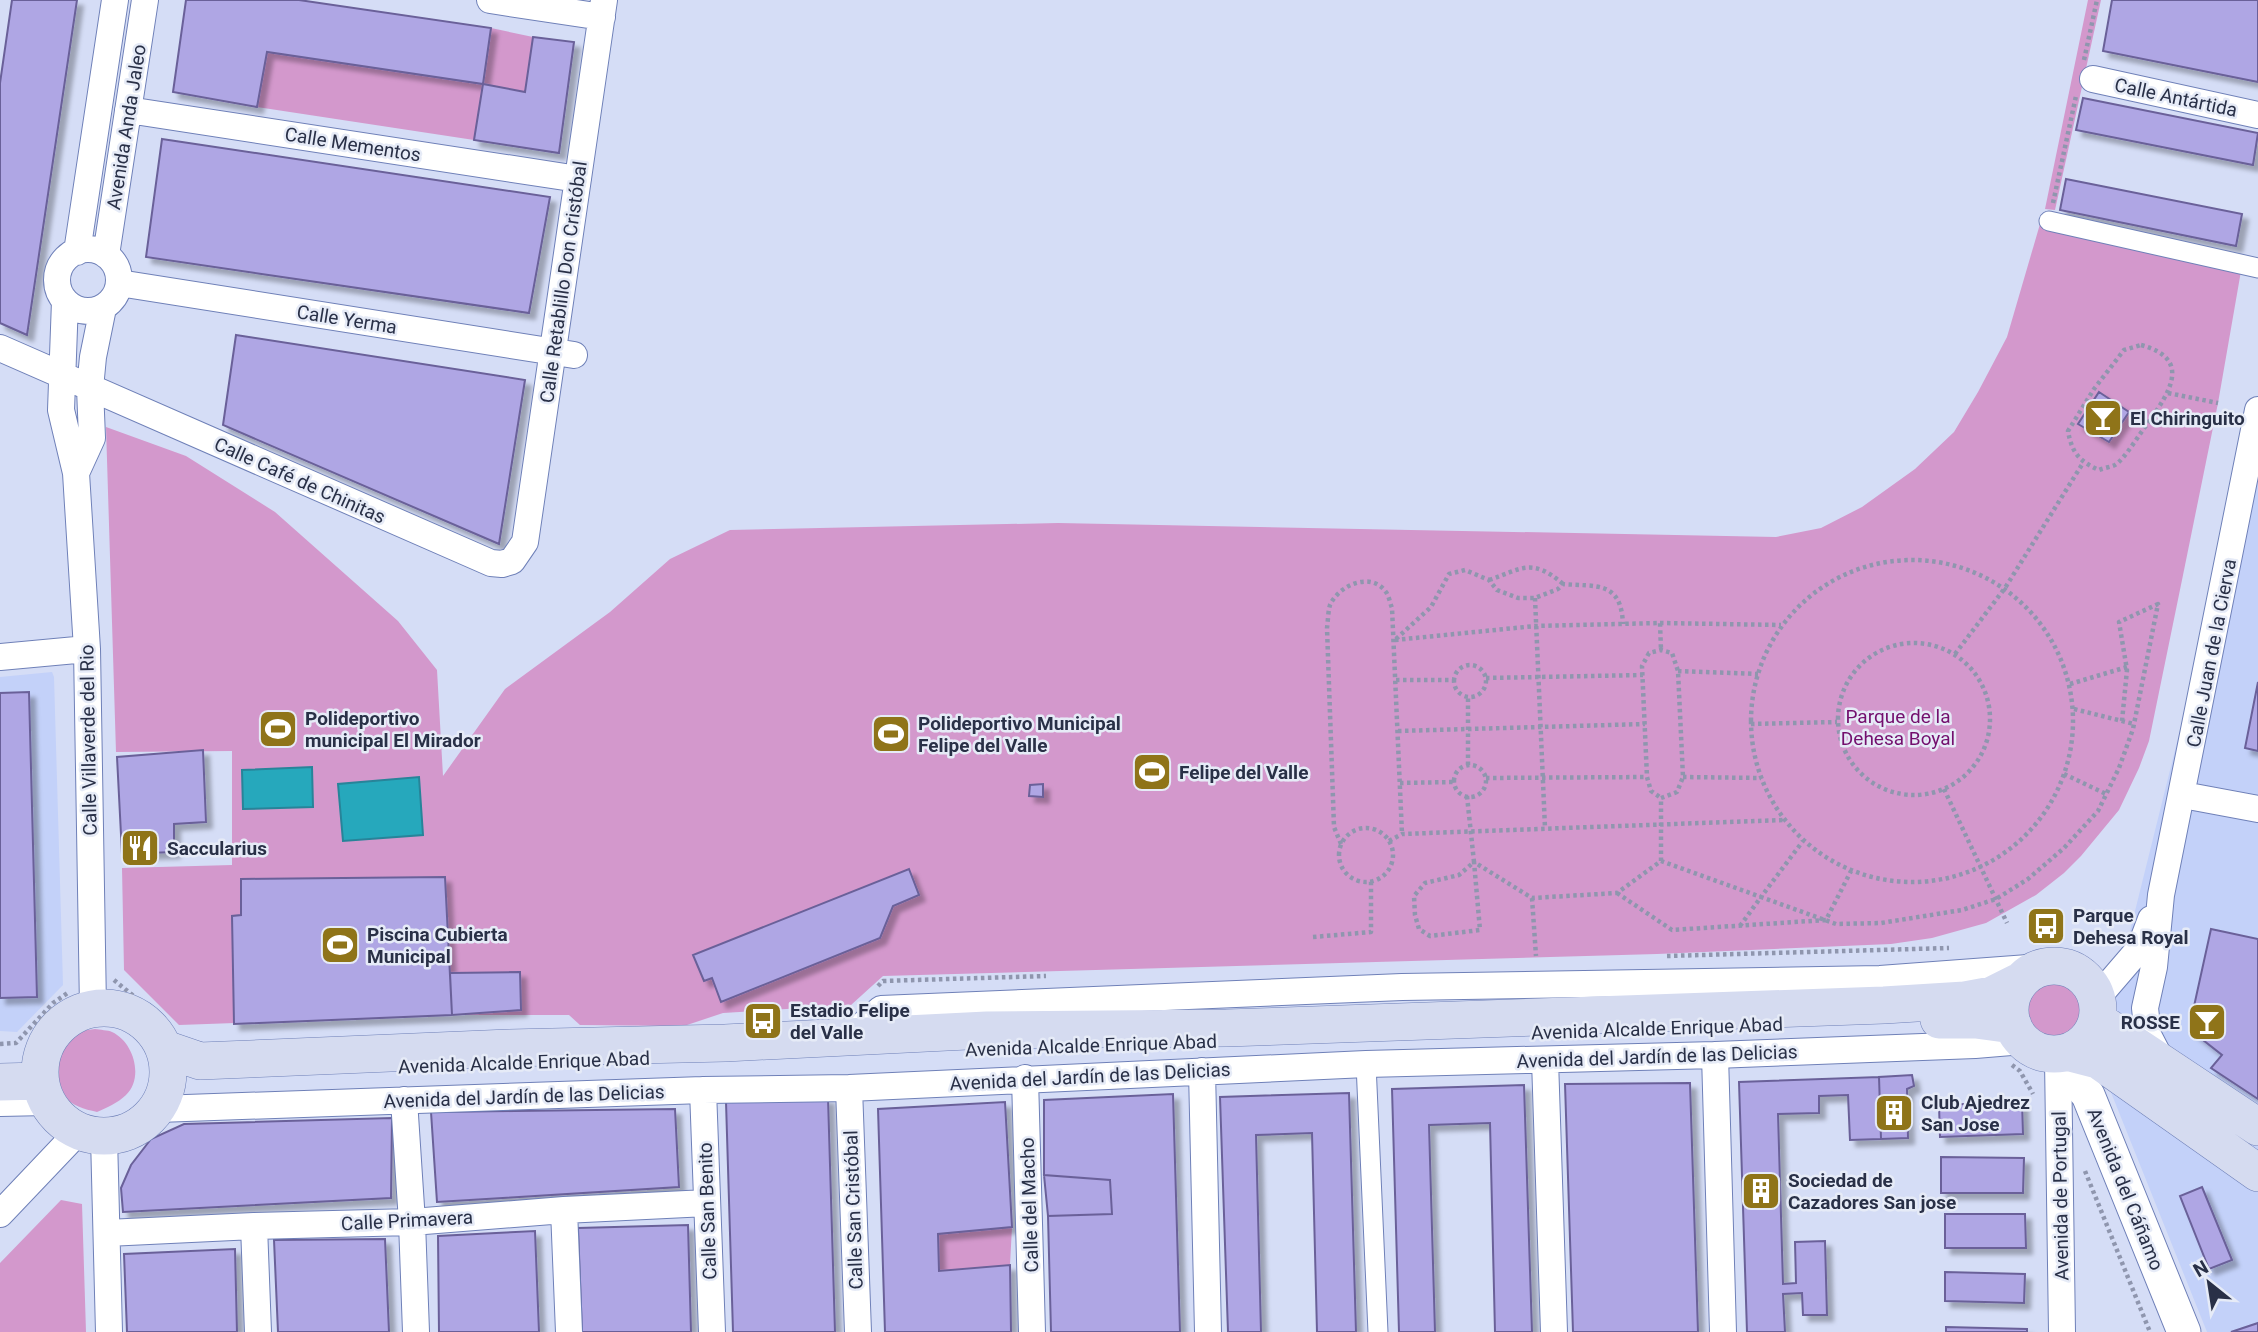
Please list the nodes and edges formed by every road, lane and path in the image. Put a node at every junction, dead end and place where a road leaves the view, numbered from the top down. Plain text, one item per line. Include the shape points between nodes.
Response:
1 (115, 0) edge
2 (145, 0) edge
3 (490, 0) edge
4 (2097, 0) edge
5 (603, 9) edge
6 (2084, 79) junction
7 (128, 110) junction
8 (2258, 115) edge
9 (578, 179) junction
10 (2049, 221) joint
11 (77, 252) junction
12 (106, 255) junction
13 (2258, 268) edge
14 (119, 283) junction
15 (65, 301) junction
16 (103, 308) junction
17 (0, 348) edge
18 (563, 354) junction
19 (61, 375) junction
20 (90, 388) junction
21 (2168, 393) junction
22 (2218, 403) dead end
23 (2258, 410) edge
24 (2083, 463) junction
25 (76, 473) junction
26 (512, 561) joint
27 (1489, 580) junction
28 (1563, 584) junction
29 (2005, 588) junction
30 (1535, 598) junction
31 (1660, 623) junction
32 (1623, 624) junction
33 (1782, 625) junction
34 (1535, 626) junction
35 (1395, 640) junction
36 (87, 649) junction
37 (1661, 650) junction
38 (1955, 654) junction
39 (0, 657) edge
40 (2127, 667) junction
41 (1678, 671) junction
42 (1758, 674) junction
43 (1643, 675) junction
44 (1537, 677) junction
45 (1486, 678) junction
46 (1396, 680) junction
47 (1453, 680) junction
48 (2070, 684) junction
49 (1468, 697) junction
50 (2074, 709) junction
51 (2122, 721) junction
52 (1837, 722) junction
53 (1644, 724) junction
54 (1750, 724) junction
55 (2134, 724) junction
56 (1540, 727) junction
57 (1468, 729) junction
58 (1398, 731) junction
59 (1468, 765) junction
60 (2064, 774) junction
61 (1647, 777) junction
62 (1683, 777) junction
63 (1486, 778) junction
64 (1542, 778) junction
65 (1761, 778) junction
66 (1454, 782) junction
67 (1400, 783) junction
68 (1944, 789) junction
69 (2106, 794) junction
70 (2183, 795) junction
71 (1467, 796) junction
72 (1661, 798) junction
73 (2258, 809) edge
74 (1784, 820) junction
75 (1661, 824) junction
76 (1545, 828) junction
77 (1471, 831) junction
78 (1402, 834) junction
79 (1389, 841) junction
80 (1803, 841) junction
81 (1341, 844) junction
82 (1661, 861) junction
83 (1474, 862) junction
84 (1980, 866) junction
85 (1851, 871) junction
86 (1371, 881) junction
87 (1617, 893) junction
88 (2161, 895) junction
89 (1761, 897) junction
90 (1532, 898) junction
91 (1996, 899) junction
92 (1826, 920) junction
93 (2007, 923) dead end
94 (1740, 926) junction
95 (1313, 937) dead end
96 (1536, 956) dead end
97 (2030, 975) junction
98 (93, 1008) junction
99 (2097, 1009) junction
100 (2043, 1046) junction
101 (1714, 1055) junction
102 (1545, 1060) junction
103 (2162, 1062) junction
104 (1366, 1064) junction
105 (0, 1065) edge
106 (1202, 1071) junction
107 (1025, 1078) junction
108 (164, 1079) junction
109 (0, 1082) edge
110 (42, 1083) junction
111 (849, 1088) junction
112 (703, 1090) junction
113 (404, 1100) junction
114 (0, 1103) edge
115 (2258, 1127) edge
116 (91, 1134) junction
117 (2258, 1173) edge
118 (707, 1203) junction
119 (564, 1210) junction
120 (0, 1214) edge
121 (412, 1222) junction
122 (254, 1226) junction
123 (107, 1233) junction
124 (109, 1332) edge
125 (258, 1332) edge
126 (416, 1332) edge
127 (569, 1332) edge
128 (712, 1332) edge
129 (858, 1332) edge
130 (1032, 1332) edge
131 (1208, 1332) edge
132 (1378, 1332) edge
133 (1554, 1332) edge
134 (1723, 1332) edge
135 (2062, 1332) edge
136 (2183, 1332) edge

1 - 11 street, Avenida Anda Jaleo
2 - 7 street, Avenida Anda Jaleo
3 - 5 street
4 - 6 path
5 - 9 street, Calle Retablillo Don Cristóbal
6 - 8 street, Calle Antártida
6 - 10 path
7 - 9 street, Calle Mementos
7 - 12 street, Avenida Anda Jaleo
9 - 18 street, Calle Retablillo Don Cristóbal
10 - 13 street
11 - 12 street via 87,249
11 - 15 street via 58,273
12 - 14 street via 114,262
14 - 16 street
14 - 18 street, Calle Yerma
15 - 16 street via 82,311
15 - 19 street
16 - 20 street
17 - 19 street
18 - 26 street, Calle Retablillo Don Cristóbal via 525,542
19 - 20 street, Calle Café de Chinitas
19 - 25 street, Calle Villaverde del Rio via 61,410
20 - 25 street, Calle Villaverde del Rio via 92,438
20 - 26 street, Calle Café de Chinitas via 491,563
21 - 22 path
21 - 24 path via 2117,464 2099,470
21 - 24 path via 2172,367 2158,350 2141,345 2124,350 2068,431 2070,446
23 - 70 street, Calle Juan de la Cierva
24 - 29 path
25 - 36 street, Calle Villaverde del Rio
27 - 28 path via 1519,567 1534,568
27 - 30 path via 1497,590 1518,598
27 - 35 path via 1465,570 1449,574 1431,607
28 - 30 path
28 - 32 path via 1599,585 1613,592 1622,607
29 - 33 path via 1968,569 1927,560 1886,561 1846,573 1811,595
29 - 38 path
29 - 48 path via 2032,611 2053,640
30 - 34 path
31 - 32 path
31 - 33 path
31 - 37 path
32 - 34 path
33 - 42 path
34 - 35 path
34 - 44 path
35 - 46 path
35 - 81 path via 1386,591 1371,582 1353,583 1339,592 1330,606 1328,628 1334,827
36 - 39 street
36 - 98 street, Calle Villaverde del Rio
37 - 41 path via 1672,653
37 - 43 path via 1649,653
38 - 52 path via 1910,642 1866,659 1850,677 1840,699
38 - 68 path via 1973,670 1990,713 1988,736 1979,758 1964,776
40 - 48 path
40 - 51 path
40 - 55 path via 2119,622 2158,604
41 - 42 path
41 - 62 path
42 - 54 path
43 - 44 path
43 - 53 path
44 - 45 path
44 - 56 path
45 - 47 path via 1481,668 1466,664
45 - 49 path via 1485,688
46 - 47 path
46 - 58 path
47 - 49 path via 1457,691
48 - 50 path
49 - 57 path
50 - 51 path
50 - 60 path via 2073,746
51 - 55 path
52 - 54 path
52 - 68 path via 1842,747 1854,768 1873,784 1896,793 1920,795
53 - 56 path
53 - 61 path
54 - 65 path
55 - 69 path
56 - 57 path
56 - 64 path
57 - 58 path
57 - 59 path
58 - 67 path
59 - 63 path via 1478,767
59 - 66 path via 1459,769
60 - 69 path
60 - 84 path via 2046,813 2021,840
61 - 64 path
61 - 72 path via 1651,791
62 - 65 path
62 - 72 path via 1677,792
63 - 64 path
63 - 71 path via 1479,794
64 - 76 path
65 - 74 path
66 - 67 path
66 - 71 path
67 - 78 path
68 - 84 path
69 - 91 path via 2098,811 2064,848
70 - 73 street
70 - 88 street, Calle Juan de la Cierva
71 - 77 path
72 - 75 path
74 - 75 path
74 - 80 path
75 - 76 path
75 - 82 path
76 - 77 path
77 - 78 path
77 - 83 path
78 - 79 path
79 - 81 path via 1380,832 1362,828
79 - 86 path via 1391,864
80 - 85 path
80 - 89 path
81 - 86 path via 1342,868 1355,879
82 - 87 path
82 - 89 path
83 - 83 path via 1480,930 1430,936 1419,929 1414,897 1424,883 1459,875
83 - 90 path
84 - 85 path via 1958,876 1923,882 1886,880
84 - 91 path
85 - 92 path
86 - 95 path via 1371,932
87 - 90 path
87 - 94 path via 1672,930
88 - 99 street via 2140,948
88 - 103 street via 2145,1008 2148,1035
89 - 92 path
89 - 94 path
90 - 96 path
91 - 92 path via 1962,911 1881,923
91 - 93 path
92 - 94 path
97 - 99 main road via 2056,965 2069,968 2091,985
97 - 100 main road via 2010,1007
97 - 108 main road, Avenida Alcalde Enrique Abad via 1992,995 1884,1005 1226,1028 987,1030 200,1061
98 - 108 main road via 127,1011 156,1033
98 - 110 main road via 55,1029 45,1045
99 - 100 main road via 2091,1034 2080,1045
99 - 103 main road
100 - 101 street, Avenida del Jardín de las Delicias
100 - 108 main road, Avenida Alcalde Enrique Abad via 1973,1020 1853,1021 202,1071
100 - 117 main road, Avenida Alcalde Enrique Abad via 2098,1060
100 - 135 street, Avenida de Portugal
100 - 136 street, Avenida del Cáñamo via 2088,1095
101 - 102 street, Avenida del Jardín de las Delicias
101 - 134 street
102 - 104 street, Avenida del Jardín de las Delicias
102 - 133 street
103 - 115 main road
104 - 106 street, Avenida del Jardín de las Delicias
104 - 132 street
105 - 110 main road
106 - 107 street, Avenida del Jardín de las Delicias
106 - 131 street
107 - 111 street, Avenida del Jardín de las Delicias
107 - 130 street, Calle del Macho
108 - 113 street, Avenida del Jardín de las Delicias
108 - 116 main road via 143,1124 125,1133
109 - 110 main road
110 - 114 street
110 - 116 main road via 60,1120
111 - 112 street, Avenida del Jardín de las Delicias
111 - 129 street, Calle San Cristóbal
112 - 113 street, Avenida del Jardín de las Delicias
112 - 118 street, Calle San Benito
113 - 121 street
116 - 120 street
116 - 123 street
118 - 119 street, Calle Primavera
118 - 128 street, Calle San Benito
119 - 121 street, Calle Primavera
119 - 127 street
121 - 122 street, Calle Primavera
121 - 126 street
122 - 123 street, Calle Primavera
122 - 125 street
123 - 124 street

